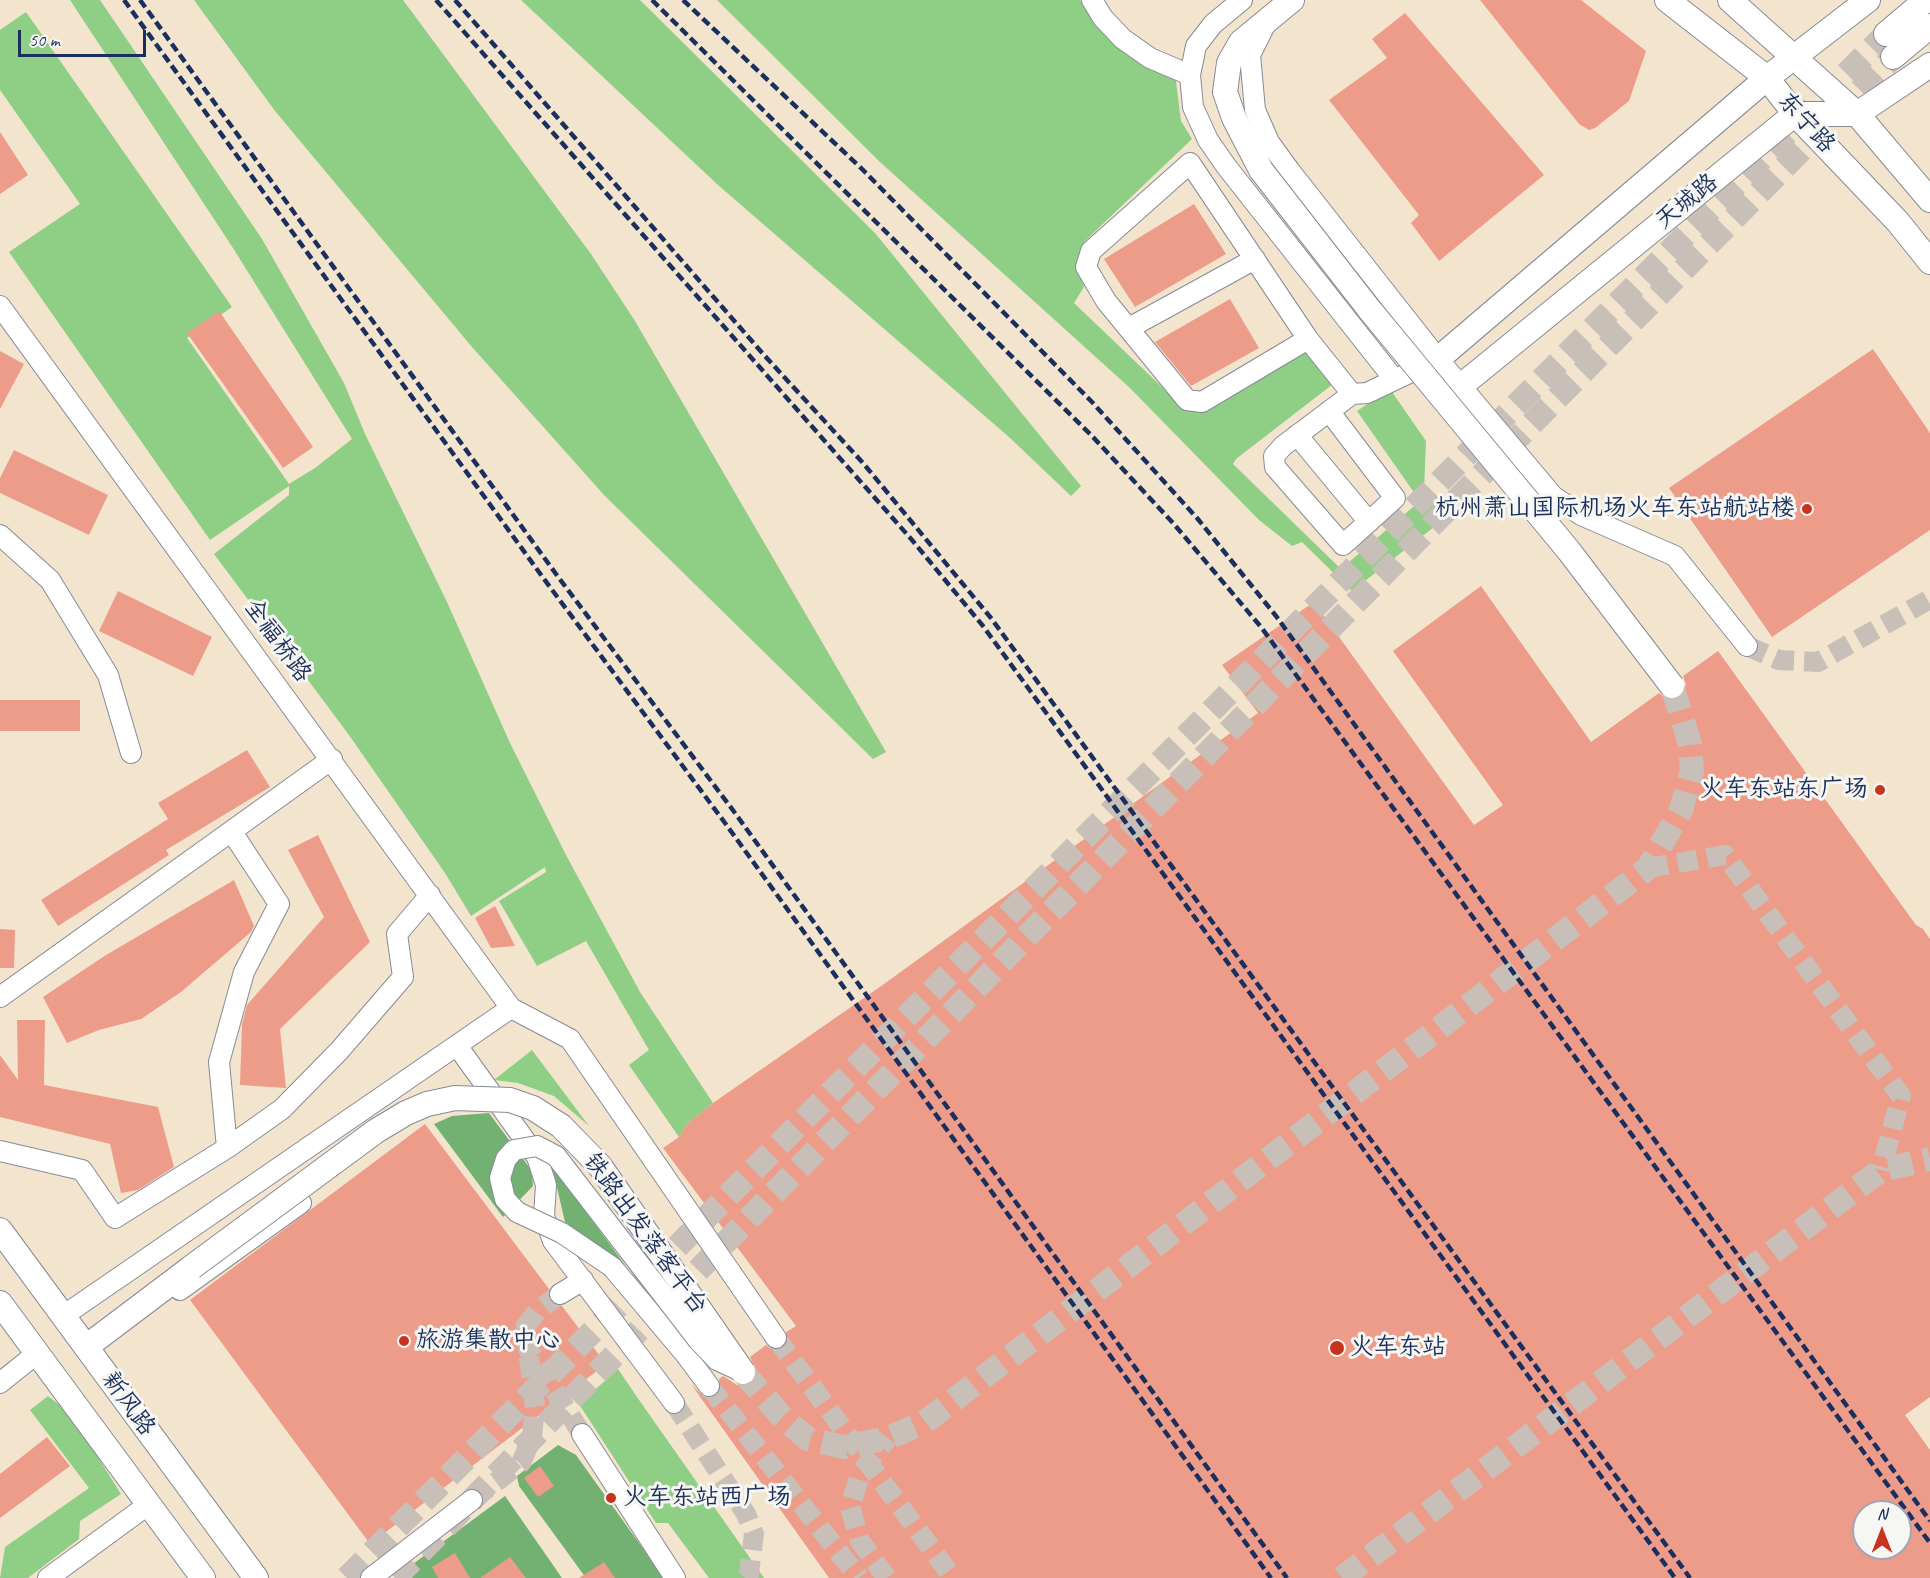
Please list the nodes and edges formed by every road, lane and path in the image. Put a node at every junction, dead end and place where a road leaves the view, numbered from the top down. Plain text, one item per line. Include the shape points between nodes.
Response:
1 (1092, 0) edge
2 (1242, 0) edge
3 (1292, 0) edge
4 (1667, 0) edge
5 (1730, 0) edge
6 (1868, 0) edge
7 (1926, 0) edge
8 (1270, 15) junction
9 (1930, 27) edge
10 (1795, 57) junction
11 (1930, 65) edge
12 (1190, 75) junction
13 (1767, 78) junction
14 (1795, 114) junction
15 (1857, 114) junction
16 (1930, 200) edge
17 (1254, 259) junction
18 (1930, 262) edge
19 (0, 306) edge
20 (1129, 328) junction
21 (1308, 339) junction
22 (1438, 359) junction
23 (1394, 379) junction
24 (1462, 385) junction
25 (1352, 394) junction
26 (1329, 411) junction
27 (1297, 435) junction
28 (1369, 522) junction
29 (0, 535) edge
30 (1747, 646) tunnel mouth
31 (1672, 686) tunnel mouth
32 (131, 753) dead end
33 (332, 759) junction
34 (232, 832) junction
35 (430, 895) junction
36 (0, 998) edge
37 (511, 1008) junction
38 (458, 1047) junction
39 (227, 1148) junction
40 (0, 1151) edge
41 (301, 1203) dead end
42 (0, 1230) edge
43 (582, 1280) junction
44 (560, 1294) tunnel mouth
45 (0, 1303) edge
46 (63, 1316) junction
47 (776, 1338) tunnel mouth
48 (86, 1347) junction
49 (36, 1354) junction
50 (743, 1372) joint
51 (0, 1383) edge
52 (709, 1386) tunnel mouth
53 (674, 1403) tunnel mouth
54 (582, 1434) tunnel mouth
55 (472, 1500) tunnel mouth
56 (149, 1504) junction
57 (48, 1578) edge
58 (203, 1578) edge
59 (256, 1578) edge
60 (370, 1578) edge
61 (675, 1578) edge

1 - 12 street via 1123,39 1150,58
2 - 12 street via 1213,24 1196,46
3 - 8 main road
4 - 13 main road, 东宁路
5 - 10 main road, 东宁路
6 - 10 main road, 天城路
7 - 9 main road via 1890,46
8 - 22 street via 1250,55 1255,110 1269,142
8 - 31 main road, bridge via 1240,42 1229,63 1225,92 1261,170 1369,309 1569,551
10 - 13 main road, 天城路
10 - 15 main road, 东宁路
11 - 15 main road
12 - 23 street via 1193,108 1208,140
13 - 14 main road, 东宁路
13 - 22 main road, 天城路
14 - 15 main road
14 - 18 main road, 东宁路 via 1898,222
14 - 24 main road, 天城路
15 - 16 main road, 东宁路
17 - 20 street
17 - 20 street via 1190,163 1090,251 1086,267 1106,301
17 - 21 street
19 - 33 street, 全福桥路
20 - 21 street via 1187,400 1202,402
21 - 25 street
22 - 23 street
22 - 24 street
23 - 25 street via 1367,393
24 - 30 street via 1552,496 1581,515 1675,556
25 - 26 street
26 - 27 street
26 - 28 street via 1395,498
27 - 28 street
27 - 28 street via 1274,456 1275,467 1343,545
29 - 32 street via 50,580 108,675
33 - 34 street
33 - 35 street, 全福桥路
34 - 36 street
34 - 39 street via 279,904 244,972 219,1062
35 - 37 street, 全福桥路
35 - 39 street via 397,934 403,977 282,1109
37 - 38 street
37 - 47 street via 570,1039
38 - 43 street via 537,1157 546,1185 544,1216 553,1241
38 - 46 street
39 - 40 street via 115,1218 82,1170
41 - 48 street via 167,1300
42 - 46 main road, 新风路
43 - 44 street
43 - 53 street
45 - 49 main road, 新风路
46 - 48 main road, 新风路
48 - 50 main road, 铁路出发落客平台, bridge via 376,1131 406,1113 454,1098 510,1100 533,1108 561,1126 600,1166
48 - 59 main road, 新风路
49 - 51 street
49 - 56 main road, 新风路
50 - 52 street, bridge via 717,1360 698,1340 556,1156 537,1146 514,1150 506,1159 500,1178 505,1199 517,1212 562,1233 612,1267
54 - 61 street
55 - 60 street
56 - 57 street
56 - 58 main road, 新风路

